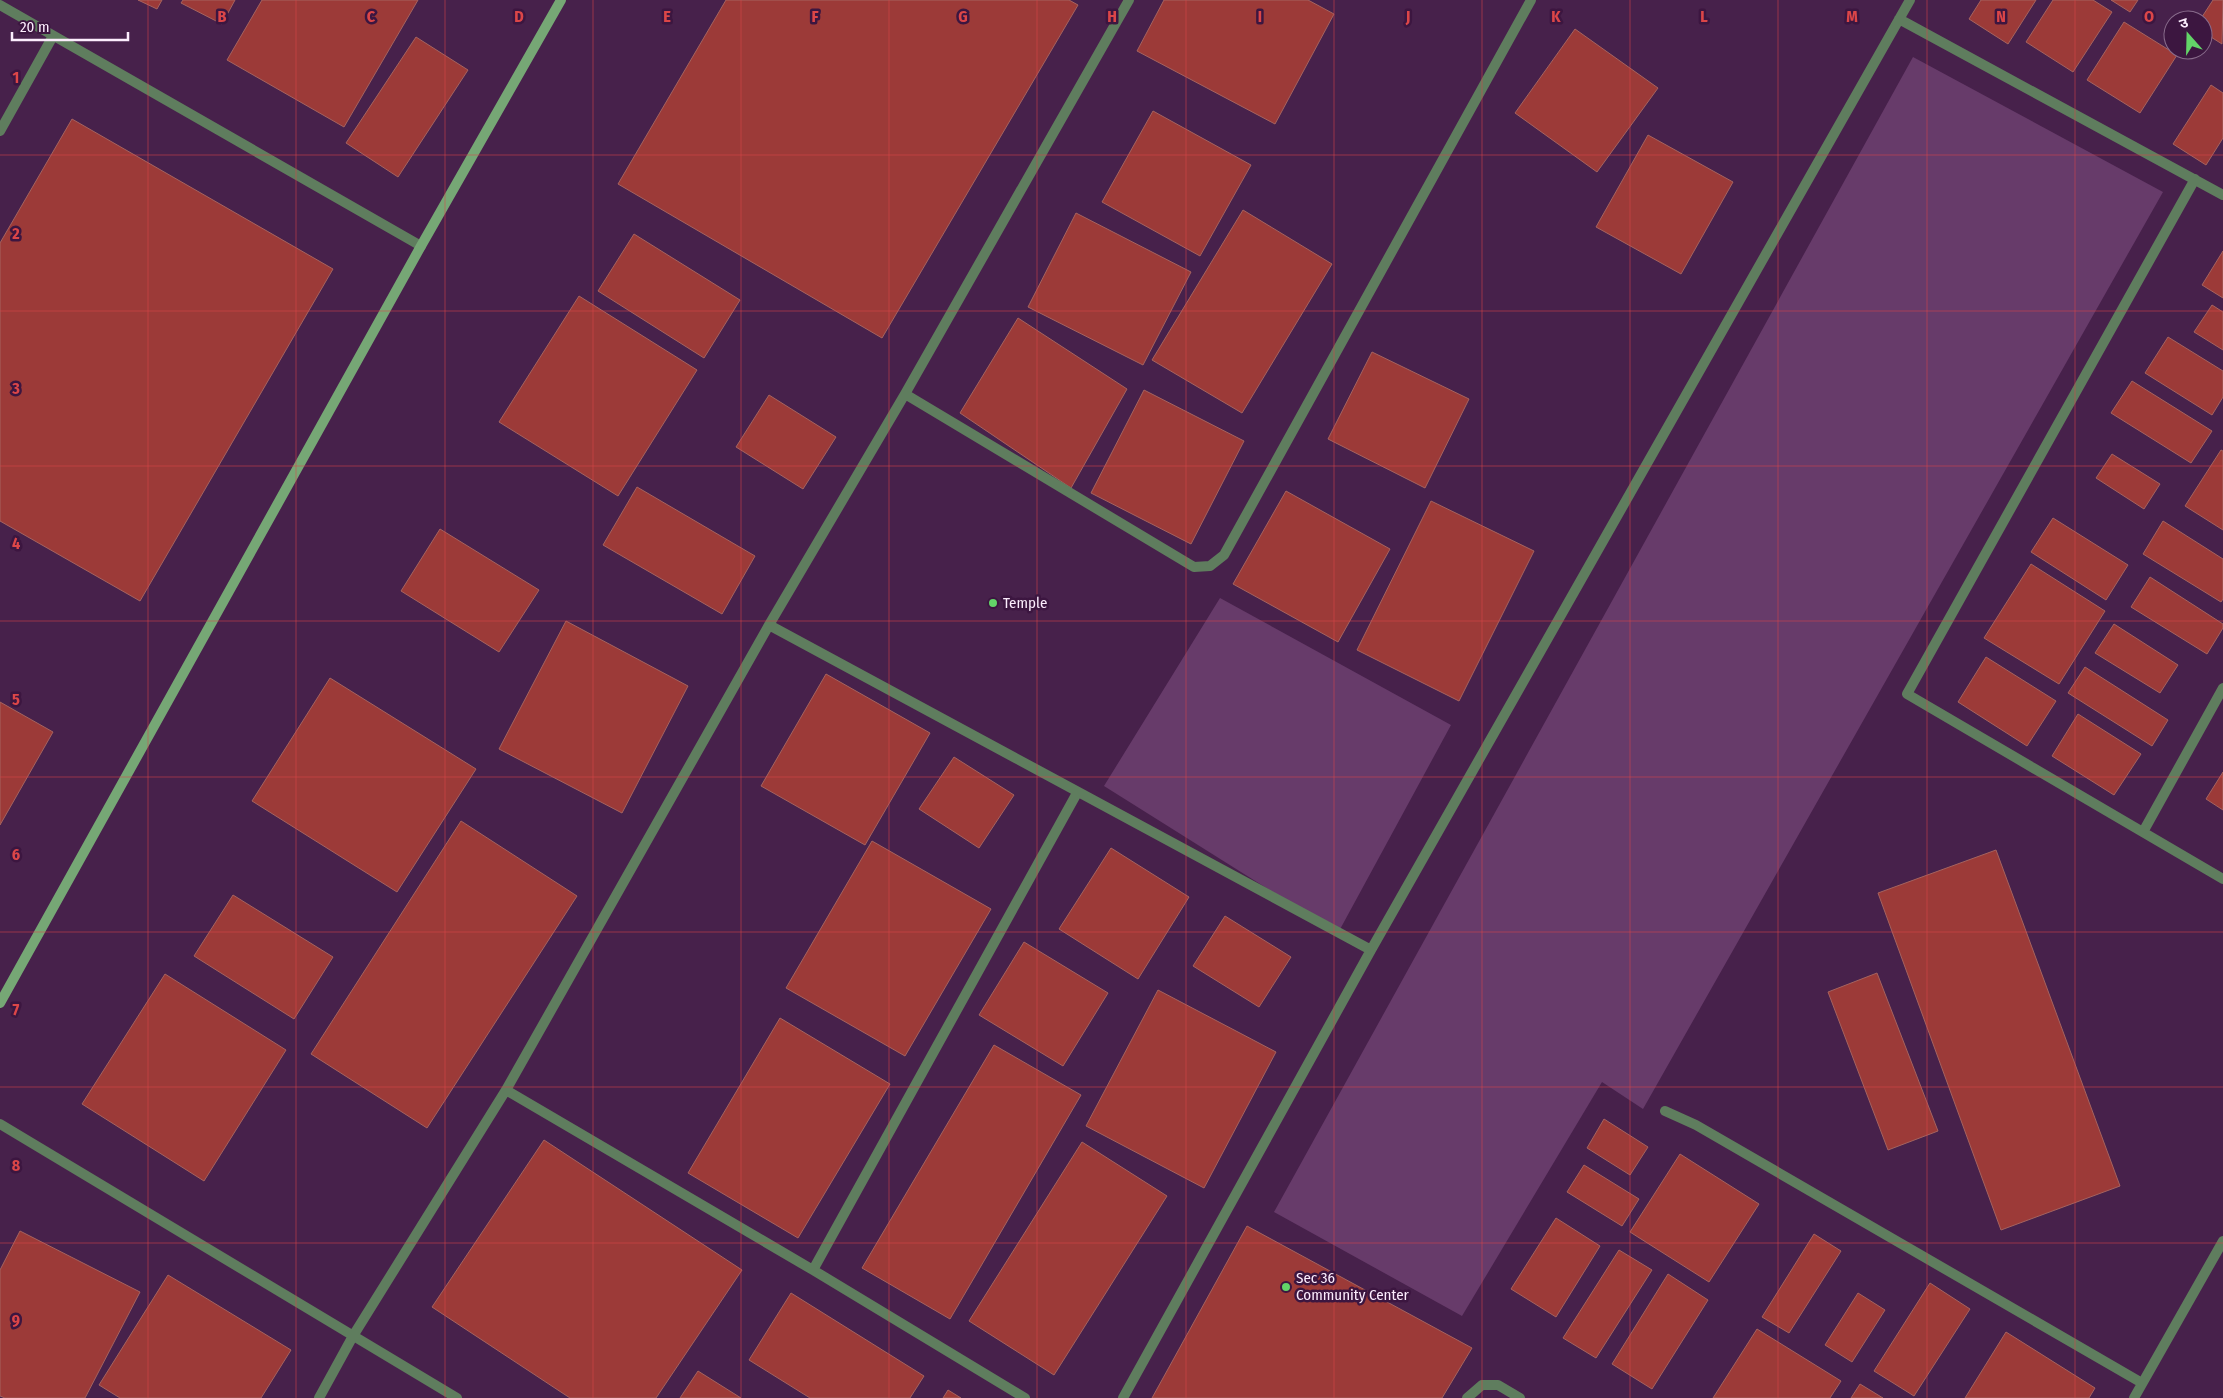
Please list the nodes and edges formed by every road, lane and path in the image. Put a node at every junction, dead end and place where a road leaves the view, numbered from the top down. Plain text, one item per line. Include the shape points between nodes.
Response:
1 (561, 0) edge
2 (1129, 0) edge
3 (1531, 0) edge
4 (1910, 0) edge
5 (0, 5) edge
6 (1899, 19) junction
7 (53, 36) junction
8 (0, 131) edge
9 (2195, 179) junction
10 (2223, 195) edge
11 (421, 246) junction
12 (905, 394) junction
13 (769, 625) junction
14 (2223, 688) edge
15 (1078, 793) junction
16 (2143, 832) junction
17 (2223, 879) edge
18 (1371, 950) junction
19 (0, 1003) edge
20 (506, 1090) junction
21 (1665, 1111) dead end
22 (0, 1124) edge
23 (2223, 1241) edge
24 (813, 1270) junction
25 (353, 1336) junction
26 (2142, 1384) junction
27 (319, 1398) edge
28 (456, 1398) edge
29 (1025, 1398) edge
30 (1123, 1398) edge
31 (1467, 1398) edge
32 (1520, 1398) edge
33 (2134, 1398) edge

1 - 11 street
2 - 12 street
3 - 12 street via 1224,555 1210,566 1194,567
4 - 6 street
5 - 7 street
6 - 9 street
6 - 18 street
7 - 8 street
7 - 11 street
9 - 10 street
9 - 16 street via 1907,694
11 - 19 street
12 - 13 street
13 - 15 street
13 - 20 street
14 - 16 street
15 - 18 street
15 - 24 street
16 - 17 street
18 - 30 street
20 - 24 street
20 - 25 street
21 - 26 street via 1696,1125
22 - 25 street
23 - 26 street
24 - 29 street
25 - 27 street
25 - 28 street
26 - 33 street
31 - 32 street via 1482,1385 1498,1385

